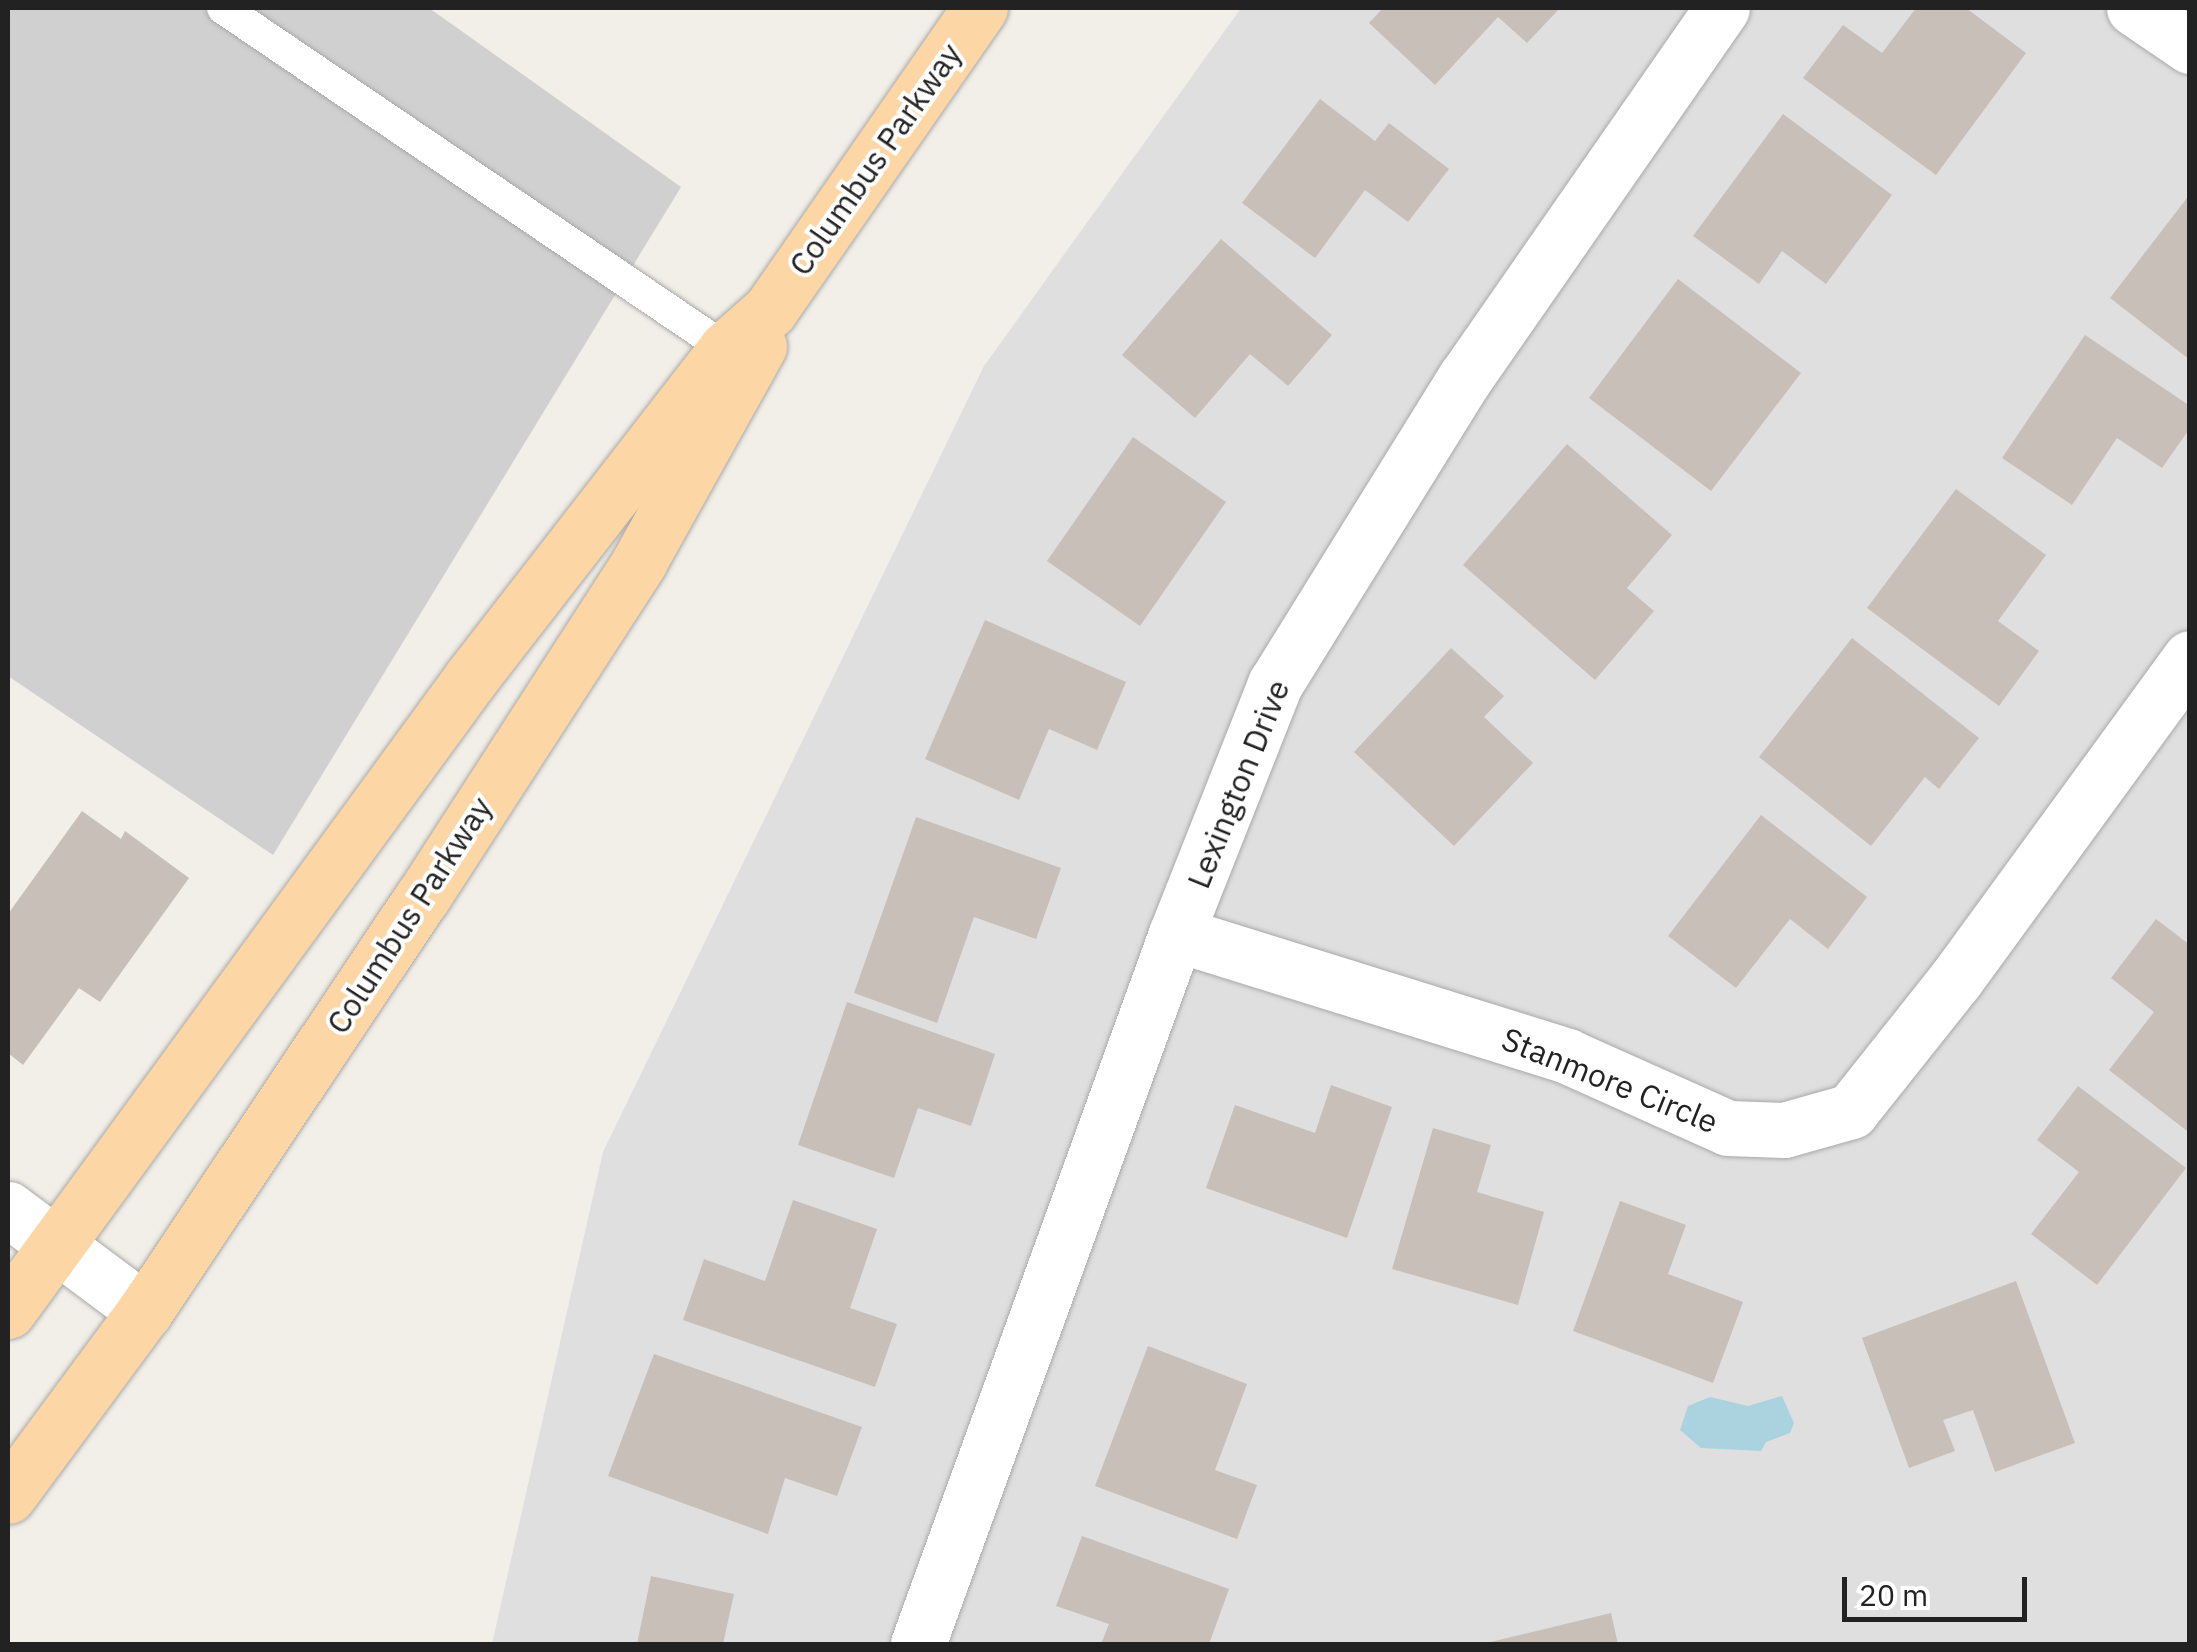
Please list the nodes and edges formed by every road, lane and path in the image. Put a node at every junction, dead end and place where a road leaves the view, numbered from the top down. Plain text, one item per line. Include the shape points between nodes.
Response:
1 (223, 8) edge
2 (980, 8) edge
3 (1722, 8) edge
4 (2134, 8) edge
5 (2190, 46) edge
6 (770, 310) junction
7 (726, 349) junction
8 (2190, 658) edge
9 (1176, 934) junction
10 (8, 1208) edge
11 (60, 1244) junction
12 (8, 1311) edge
13 (146, 1311) junction
14 (8, 1496) edge
15 (918, 1644) edge

1 - 7 lane
2 - 6 main road, Columbus Parkway
3 - 9 street, Lexington Drive via 1464,378 1276,684
4 - 5 street
6 - 7 main road, Columbus Parkway
6 - 13 main road, Columbus Parkway via 751,369 639,562
7 - 11 main road, Columbus Parkway via 471,678
8 - 9 street, Stanmore Circle via 1851,1111 1784,1130 1728,1128 1567,1056
9 - 15 street, Lexington Drive
10 - 11 street
11 - 12 main road, Columbus Parkway
11 - 13 street
13 - 14 main road, Columbus Parkway

